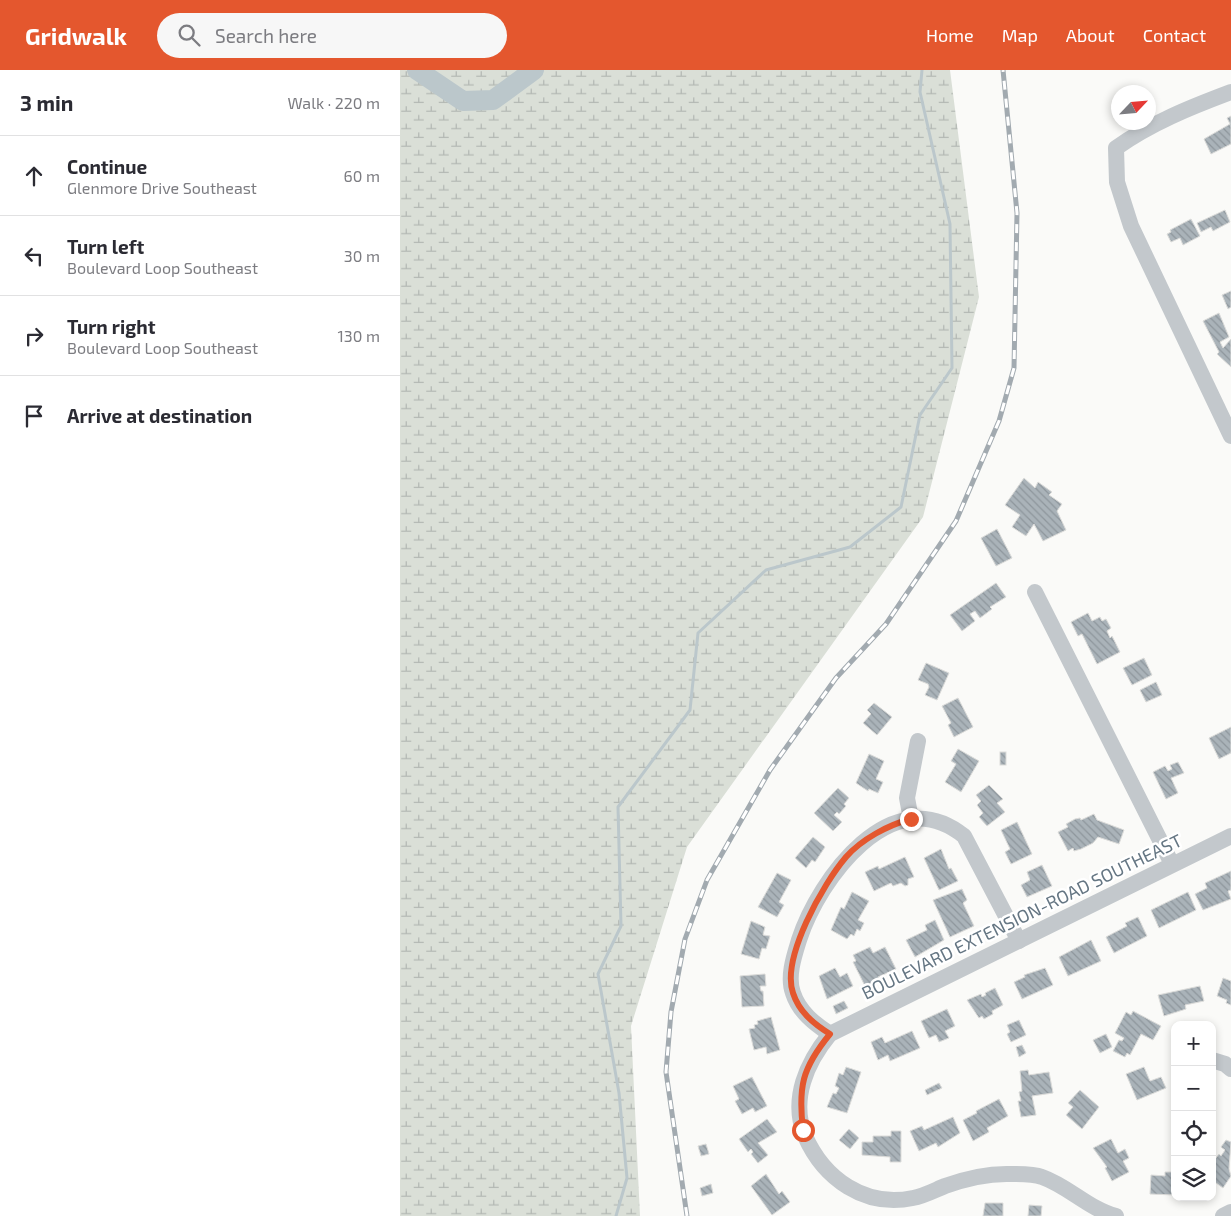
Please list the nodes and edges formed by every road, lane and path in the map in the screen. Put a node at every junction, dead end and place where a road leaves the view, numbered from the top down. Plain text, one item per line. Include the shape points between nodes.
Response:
1 (1231, 92) edge
2 (1231, 436) edge
3 (1035, 592) dead end
4 (918, 740) dead end
5 (911, 819) junction
6 (1231, 836) edge
7 (1172, 864) junction
8 (1018, 941) junction
9 (830, 1034) junction
10 (1216, 1061) edge
11 (1231, 1069) edge
12 (1231, 1212) edge
13 (1116, 1216) edge
14 (1223, 1216) edge

1 - 2 street via 1193,106 1116,148 1118,182 1131,226
3 - 7 street
4 - 5 street via 908,798
5 - 8 street via 928,820 953,828 964,836
5 - 9 street via 872,836 846,856 821,892 804,926 792,961 792,992 808,1019
6 - 7 street, BOULEVARD EXTENSION-ROAD SOUTHEAST
7 - 8 street, BOULEVARD EXTENSION-ROAD SOUTHEAST
8 - 9 street, BOULEVARD EXTENSION-ROAD SOUTHEAST
9 - 13 street via 805,1073 799,1102 803,1130 812,1152 852,1191 880,1200 914,1198 976,1176 1012,1174 1042,1177
10 - 11 street
12 - 14 street

